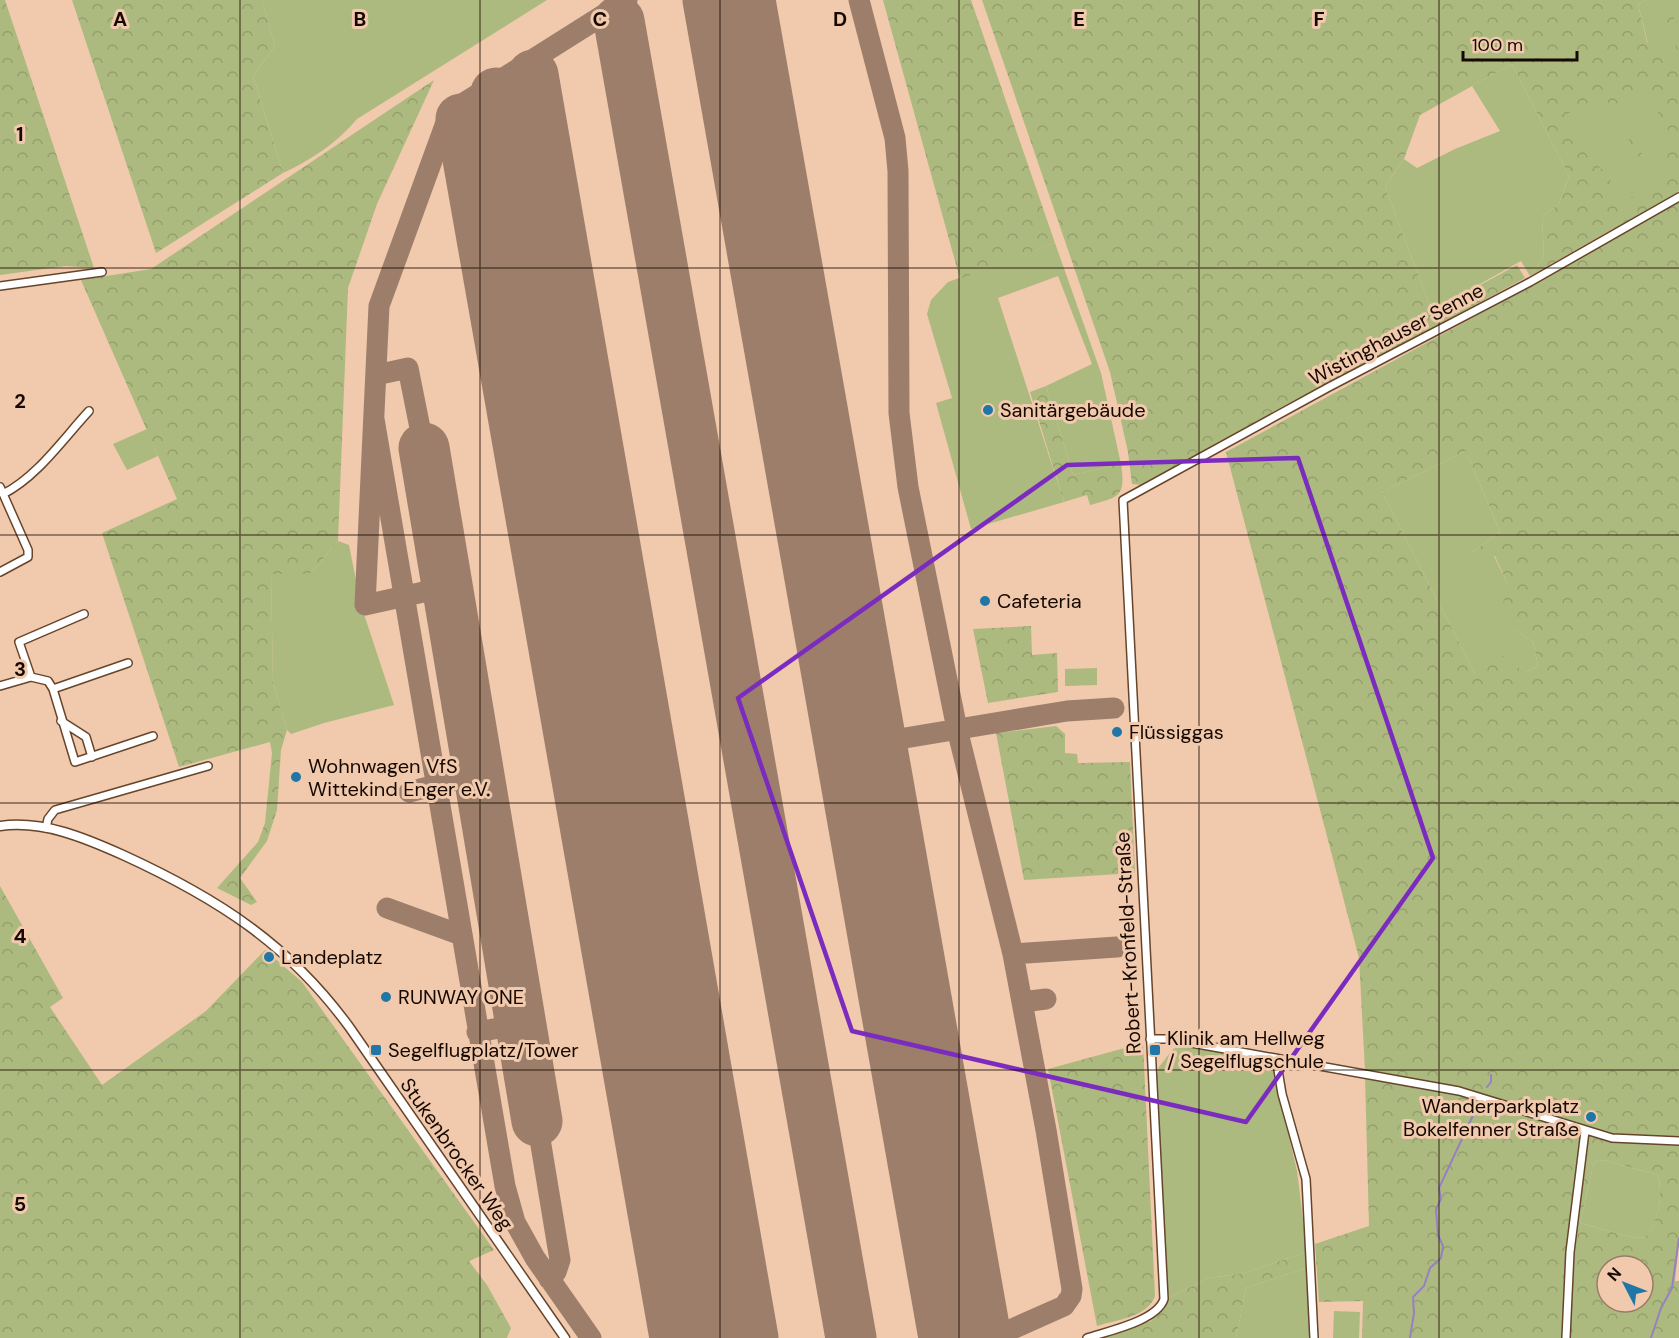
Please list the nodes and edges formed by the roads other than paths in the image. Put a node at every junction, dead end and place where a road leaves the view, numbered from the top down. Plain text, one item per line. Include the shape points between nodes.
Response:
1 (1679, 197) edge
2 (102, 272) dead end
3 (0, 286) edge
4 (89, 411) dead end
5 (1, 491) edge
6 (1126, 496) joint
7 (0, 572) edge
8 (84, 614) dead end
9 (128, 663) dead end
10 (31, 677) junction
11 (0, 686) edge
12 (52, 689) junction
13 (61, 721) junction
14 (153, 736) dead end
15 (92, 757) junction
16 (208, 766) dead end
17 (0, 826) edge
18 (46, 828) junction
19 (1150, 1039) junction
20 (1276, 1058) junction
21 (1585, 1131) junction
22 (1679, 1141) edge
23 (565, 1338) edge
24 (1087, 1338) edge
25 (1314, 1338) edge
26 (1566, 1338) edge

1 - 6 street, Wistinghauser Senne via 1530,282
2 - 3 street
4 - 5 street via 16,487
5 - 7 street via 28,557
6 - 19 street, Robert-Kronfeld-Straße via 1123,501
8 - 10 street via 20,642
9 - 12 street
10 - 11 street
10 - 12 street via 48,681
12 - 13 street
13 - 15 street via 86,737
13 - 15 street via 75,762
14 - 15 street
16 - 18 street via 55,810
17 - 18 street, Stukenbrocker Weg
18 - 23 street, Stukenbrocker Weg via 80,837 173,878 248,924 305,973 350,1028
19 - 20 street
19 - 24 street, Robert-Kronfeld-Straße via 1164,1299 1148,1317
20 - 21 street via 1459,1091
20 - 25 street via 1306,1179
21 - 22 street via 1612,1138
21 - 26 street via 1570,1252

